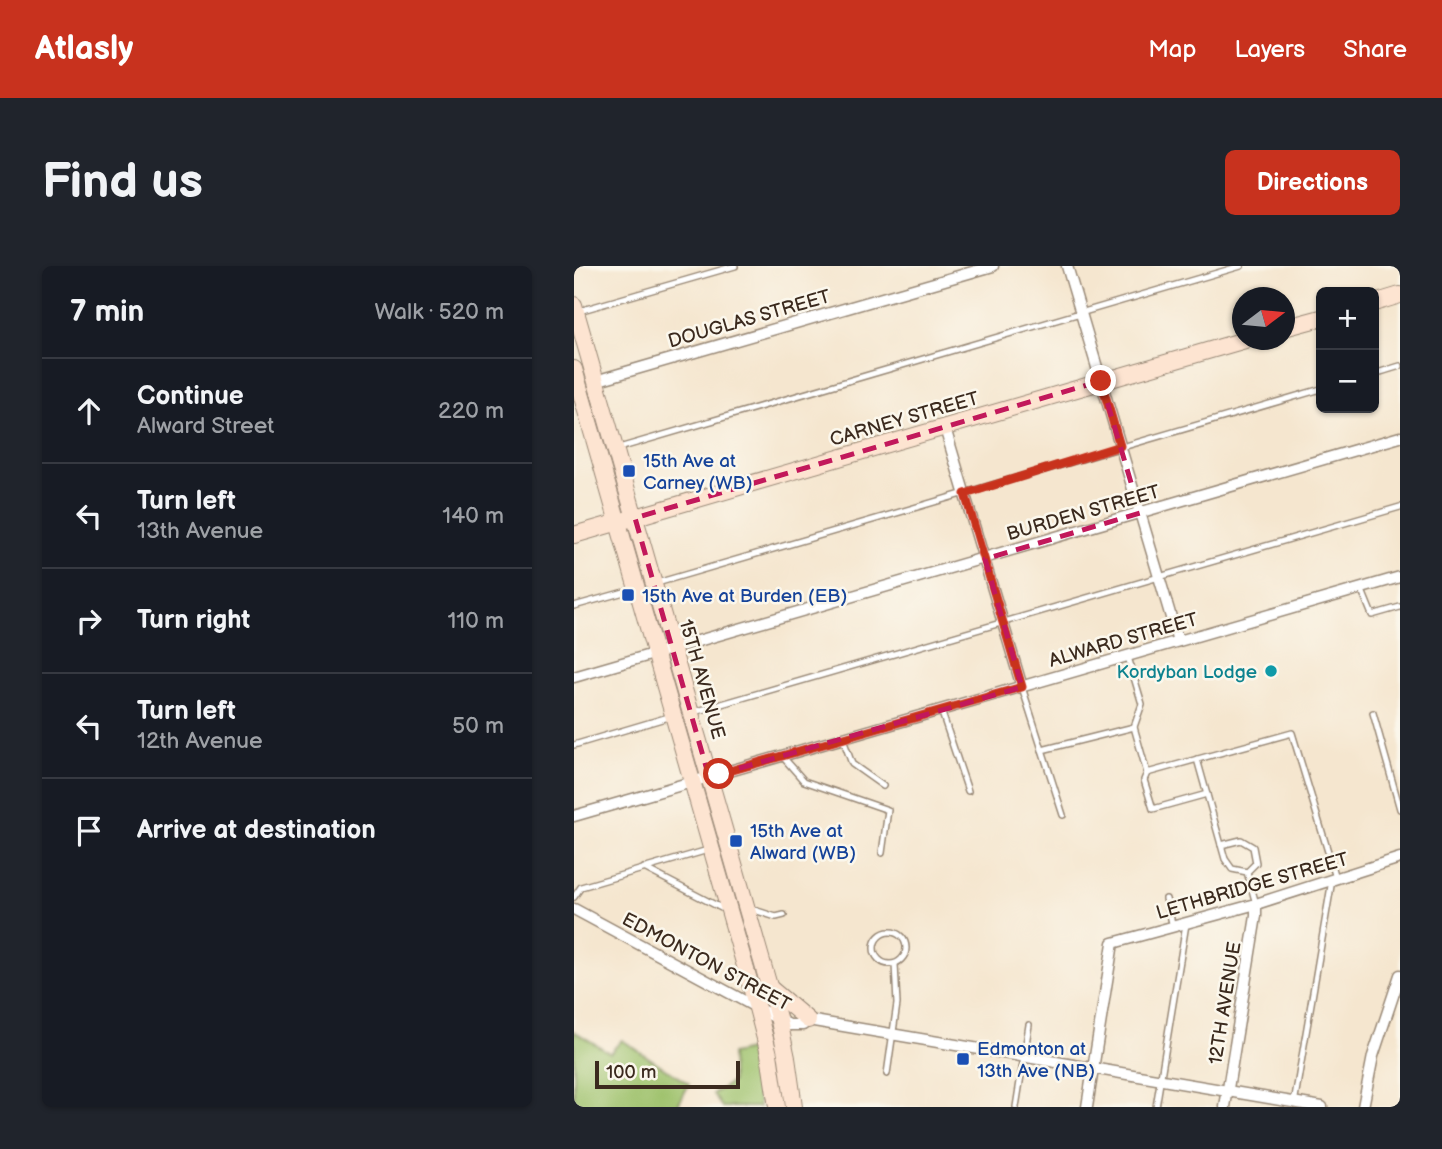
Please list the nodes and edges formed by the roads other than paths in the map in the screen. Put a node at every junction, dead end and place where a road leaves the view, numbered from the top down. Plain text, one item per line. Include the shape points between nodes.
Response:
1 (735, 266) edge
2 (993, 266) edge
3 (1068, 266) edge
4 (1241, 266) edge
5 (1400, 295) edge
6 (1379, 301) edge
7 (575, 309) edge
8 (1082, 312) junction
9 (1316, 319) edge
10 (1295, 325) edge
11 (1232, 344) edge
12 (1400, 366) edge
13 (574, 369) edge
14 (1379, 372) edge
15 (596, 381) junction
16 (1101, 381) junction
17 (577, 388) edge
18 (1316, 390) edge
19 (945, 428) junction
20 (1400, 437) edge
21 (1120, 446) junction
22 (616, 448) junction
23 (965, 494) junction
24 (1400, 507) edge
25 (1140, 513) junction
26 (635, 518) junction
27 (618, 523) junction
28 (574, 536) edge
29 (985, 559) junction
30 (1158, 577) junction
31 (1400, 577) edge
32 (653, 584) junction
33 (1361, 588) junction
34 (637, 589) junction
35 (574, 607) edge
36 (1400, 607) edge
37 (1003, 623) junction
38 (1178, 641) junction
39 (672, 648) junction
40 (655, 653) junction
41 (1127, 656) junction
42 (574, 677) edge
43 (1022, 687) junction
44 (941, 710) junction
45 (691, 713) junction
46 (1373, 713) dead end
47 (674, 715) junction
48 (1134, 727) junction
49 (843, 739) junction
50 (574, 745) edge
51 (1042, 750) junction
52 (782, 756) junction
53 (1197, 759) junction
54 (1147, 773) junction
55 (709, 777) junction
56 (692, 782) junction
57 (883, 786) dead end
58 (968, 791) dead end
59 (1207, 794) junction
60 (1400, 809) edge
61 (1063, 815) dead end
62 (574, 816) edge
63 (1221, 845) junction
64 (711, 849) junction
65 (882, 853) dead end
66 (1400, 858) edge
67 (644, 868) junction
68 (1247, 872) junction
69 (1334, 879) junction
70 (574, 897) edge
71 (1166, 899) dead end
72 (1256, 904) junction
73 (746, 907) junction
74 (574, 909) edge
75 (729, 913) junction
76 (785, 915) dead end
77 (1186, 923) junction
78 (1173, 927) junction
79 (895, 964) junction
80 (1400, 975) edge
81 (768, 986) junction
82 (757, 1008) junction
83 (808, 1020) junction
84 (779, 1021) junction
85 (1029, 1025) dead end
86 (893, 1035) junction
87 (1025, 1058) junction
88 (1093, 1069) junction
89 (887, 1074) dead end
90 (1161, 1080) junction
91 (1228, 1090) junction
92 (1294, 1105) edge
93 (778, 1107) edge
94 (794, 1107) edge
95 (1016, 1107) edge
96 (1087, 1107) edge
97 (1156, 1107) edge
98 (1225, 1107) edge
99 (1322, 1107) edge
100 (1363, 1107) edge

1 - 7 lane
2 - 15 street, DOUGLAS STREET
3 - 8 street
4 - 8 lane
5 - 6 main road
7 - 15 main road, 15TH AVENUE
8 - 16 street
8 - 22 lane
9 - 10 main road
11 - 16 main road, CARNEY STREET
12 - 14 lane
13 - 17 main road, 15TH AVENUE
15 - 22 main road, 15TH AVENUE
16 - 19 main road, CARNEY STREET
16 - 21 street
17 - 27 main road, 15TH AVENUE
18 - 21 lane
19 - 23 street
19 - 26 main road, CARNEY STREET
20 - 25 street, BURDEN STREET
21 - 23 lane
21 - 25 street
22 - 26 main road, 15TH AVENUE
23 - 29 street
23 - 32 lane
24 - 30 lane
25 - 29 street, BURDEN STREET
25 - 30 street
26 - 27 main road, CARNEY STREET
26 - 32 main road, 15TH AVENUE
27 - 28 main road, CARNEY STREET
27 - 34 main road, 15TH AVENUE
29 - 37 street
29 - 39 street, BURDEN STREET
30 - 37 lane
30 - 38 street
31 - 33 street, ALWARD STREET
32 - 39 main road, 15TH AVENUE
33 - 36 lane via 1372,615
33 - 38 street, ALWARD STREET
34 - 35 lane
34 - 40 main road, 15TH AVENUE
37 - 43 street
37 - 45 lane
38 - 41 street, ALWARD STREET
39 - 40 street, BURDEN STREET
39 - 45 main road, 15TH AVENUE
40 - 42 street, BURDEN STREET
40 - 47 main road, 15TH AVENUE
41 - 43 street, ALWARD STREET
41 - 48 lane via 1142,704
43 - 44 street, ALWARD STREET
43 - 51 lane
44 - 49 street, ALWARD STREET
44 - 58 lane
45 - 55 main road, 15TH AVENUE
46 - 60 lane
47 - 50 lane
47 - 56 main road, 15TH AVENUE
48 - 51 lane
48 - 54 lane
49 - 52 street, ALWARD STREET
49 - 57 lane via 852,764
51 - 61 lane
52 - 55 street, ALWARD STREET
52 - 65 lane via 804,781 888,810
53 - 54 lane
53 - 59 lane
53 - 69 lane via 1292,733
54 - 59 lane via 1144,780 1153,809
55 - 56 street, ALWARD STREET
55 - 73 main road, 15TH AVENUE
56 - 62 street, ALWARD STREET
56 - 64 main road, 15TH AVENUE
59 - 63 lane
63 - 68 lane via 1232,869
63 - 68 lane via 1241,840 1253,847 1256,863
64 - 67 lane
64 - 75 main road, 15TH AVENUE
66 - 69 street, LETHBRIDGE STREET
67 - 70 lane via 581,887
67 - 75 lane
68 - 72 lane
69 - 72 street, LETHBRIDGE STREET
69 - 92 lane
71 - 78 lane
72 - 77 street, LETHBRIDGE STREET
72 - 91 street, 12TH AVENUE
73 - 76 lane via 776,917
73 - 81 main road, 15TH AVENUE
74 - 82 street, EDMONTON STREET
75 - 82 main road, 15TH AVENUE
77 - 78 street, LETHBRIDGE STREET
77 - 90 lane
78 - 88 street, LETHBRIDGE STREET via 1113,943
79 - 79 lane via 903,959 905,940 887,931 878,936 873,950 877,959
79 - 86 lane
80 - 100 street via 1373,1056
81 - 83 main road
81 - 84 main road, 15TH AVENUE
82 - 84 street, EDMONTON STREET
82 - 93 main road, 15TH AVENUE
83 - 84 street, EDMONTON STREET via 803,1025
83 - 86 street, EDMONTON STREET
84 - 94 main road, 15TH AVENUE
85 - 87 lane
86 - 87 street, EDMONTON STREET
86 - 89 lane
87 - 88 street, EDMONTON STREET
87 - 95 lane
88 - 90 street, EDMONTON STREET
88 - 96 street
90 - 91 street, EDMONTON STREET
90 - 97 lane
91 - 92 street, EDMONTON STREET
91 - 98 street, 12TH AVENUE
92 - 99 street, EDMONTON STREET

